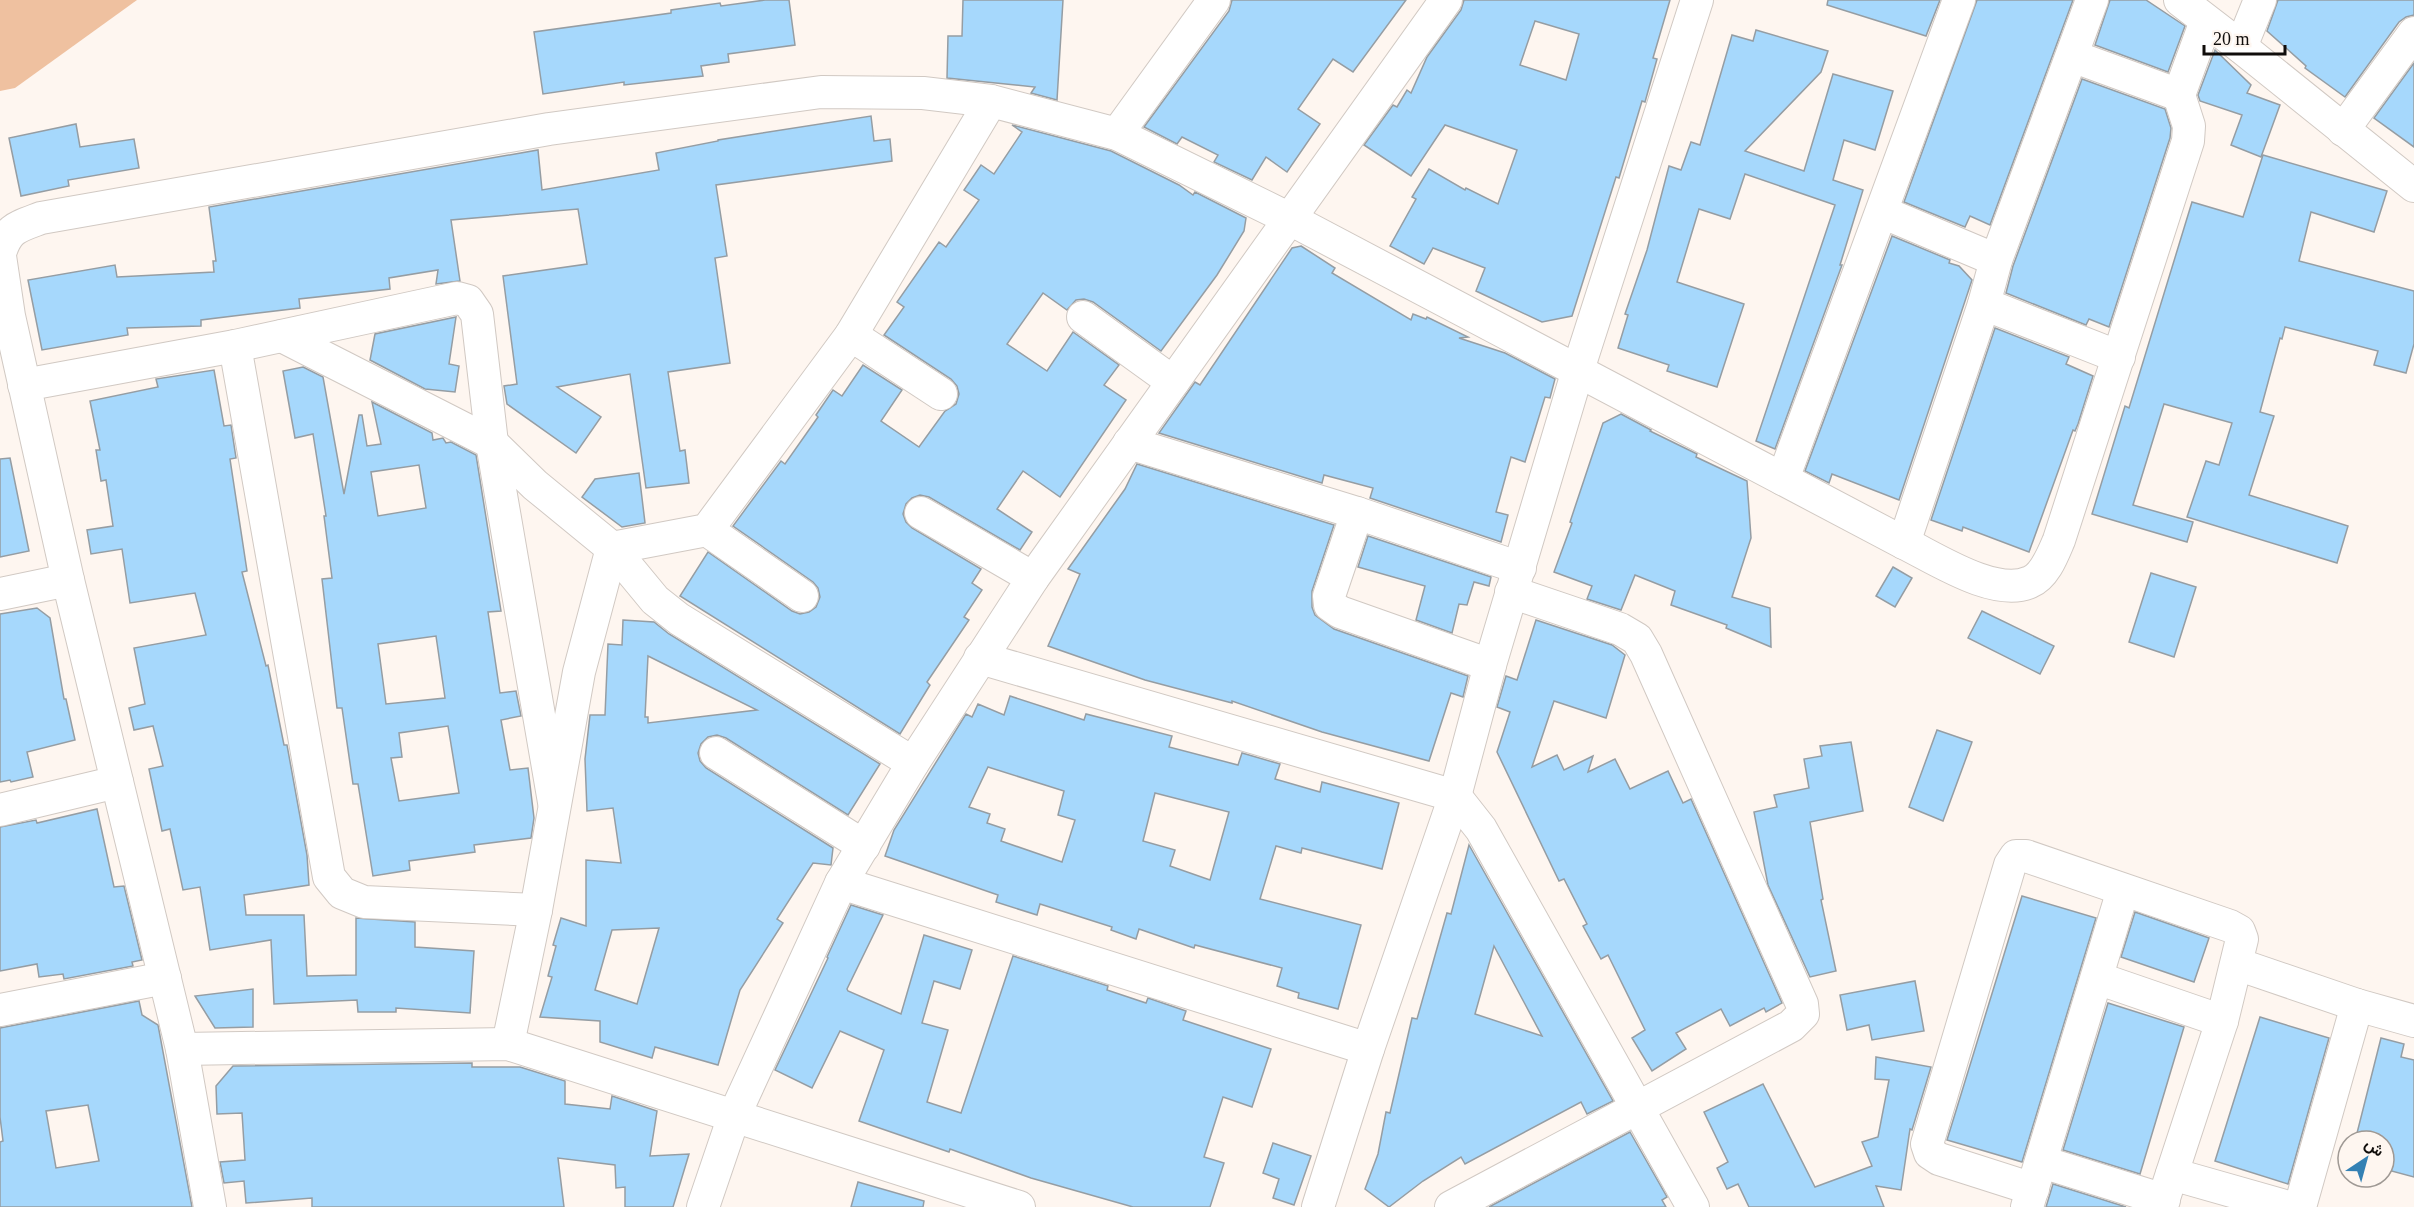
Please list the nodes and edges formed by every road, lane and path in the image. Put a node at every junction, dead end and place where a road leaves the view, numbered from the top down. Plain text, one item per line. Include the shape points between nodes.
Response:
1 (1214, 0) edge
2 (1446, 0) edge
3 (1697, 0) edge
4 (1959, 0) edge
5 (2092, 0) edge
6 (2180, 0) edge
7 (2260, 0) edge
8 (2206, 21) junction
9 (2414, 33) edge
10 (2241, 47) junction
11 (2072, 56) junction
12 (2179, 94) junction
13 (992, 101) junction
14 (2343, 130) junction
15 (1117, 134) junction
16 (2414, 186) edge
17 (1882, 212) junction
18 (1290, 219) junction
19 (0, 255) edge
20 (1996, 260) junction
21 (1984, 304) junction
22 (1083, 317) dead end
23 (851, 335) junction
24 (282, 336) junction
25 (235, 346) junction
26 (2119, 357) junction
27 (1578, 370) junction
28 (1173, 382) junction
29 (24, 385) junction
30 (941, 394) dead end
31 (492, 443) junction
32 (1129, 443) junction
33 (1783, 479) junction
34 (921, 513) dead end
35 (1357, 513) junction
36 (707, 530) junction
37 (1904, 543) junction
38 (612, 548) junction
39 (1033, 578) junction
40 (68, 580) junction
41 (1516, 580) junction
42 (0, 594) edge
43 (802, 596) dead end
44 (980, 658) junction
45 (1490, 665) junction
46 (716, 753) dead end
47 (913, 763) junction
48 (117, 782) junction
49 (1455, 796) junction
50 (554, 802) junction
51 (0, 810) edge
52 (864, 846) junction
53 (841, 883) junction
54 (2123, 890) junction
55 (536, 910) junction
56 (2237, 964) junction
57 (165, 978) junction
58 (2097, 978) junction
59 (2357, 1005) junction
60 (0, 1010) edge
61 (2222, 1021) junction
62 (2414, 1021) edge
63 (508, 1044) junction
64 (182, 1049) junction
65 (1368, 1049) junction
66 (1637, 1106) junction
67 (734, 1116) junction
68 (2034, 1186) edge
69 (2166, 1193) edge
70 (210, 1207) edge
71 (703, 1207) edge
72 (1019, 1207) edge
73 (1318, 1207) edge
74 (1451, 1207) edge
75 (1694, 1207) edge
76 (2288, 1207) edge
77 (2300, 1207) edge

1 - 15 street
2 - 18 street
3 - 27 street
4 - 17 street
5 - 11 street
6 - 8 street
7 - 10 street
8 - 10 street
8 - 12 street
9 - 14 street
10 - 14 street
11 - 12 street
11 - 20 street
12 - 26 street via 2189,126 2188,141
13 - 15 street
13 - 19 street via 923,93 820,92 549,129 41,218 6,236
13 - 23 street
14 - 16 street
15 - 18 street
17 - 20 street
17 - 33 street
18 - 27 street
18 - 28 street
19 - 29 street
20 - 21 street
21 - 26 street
21 - 37 street
22 - 28 street
23 - 30 street
23 - 36 street
24 - 25 street
24 - 31 street
24 - 31 street via 457,298 468,301 477,314
25 - 29 street
25 - 55 street via 329,877 342,893 364,902
26 - 37 street via 2059,540 2048,563 2031,582 2007,586 1980,580
27 - 33 street
27 - 41 street
28 - 32 street
29 - 40 street
31 - 38 street
31 - 50 street
32 - 35 street
32 - 39 street
33 - 37 street
34 - 39 street
35 - 41 street
35 - 45 street via 1329,596 1330,605 1340,612
36 - 38 street
36 - 43 street
38 - 47 street via 655,600 679,619
38 - 50 street via 582,663
39 - 44 street
40 - 42 street
40 - 48 street
41 - 45 street
41 - 66 street via 1637,639 1802,1004 1803,1014 1791,1026
44 - 47 street
44 - 49 street
45 - 49 street
46 - 52 street
47 - 52 street
48 - 51 street
48 - 57 street
49 - 65 street
49 - 66 street via 1481,829
50 - 55 street
52 - 53 street
53 - 65 street
53 - 67 street
54 - 56 street via 2239,931 2242,939
54 - 58 street
54 - 68 street via 2026,856 2016,856 2010,865 1927,1144 1930,1153 1939,1159
55 - 63 street
56 - 59 street
56 - 61 street
57 - 60 street
57 - 64 street
58 - 61 street
58 - 68 street
59 - 62 street
59 - 77 street
61 - 69 street
63 - 64 street
63 - 67 street
64 - 70 street
65 - 73 street
66 - 74 street
66 - 75 street
67 - 71 street
67 - 72 street
68 - 69 street
69 - 76 street

